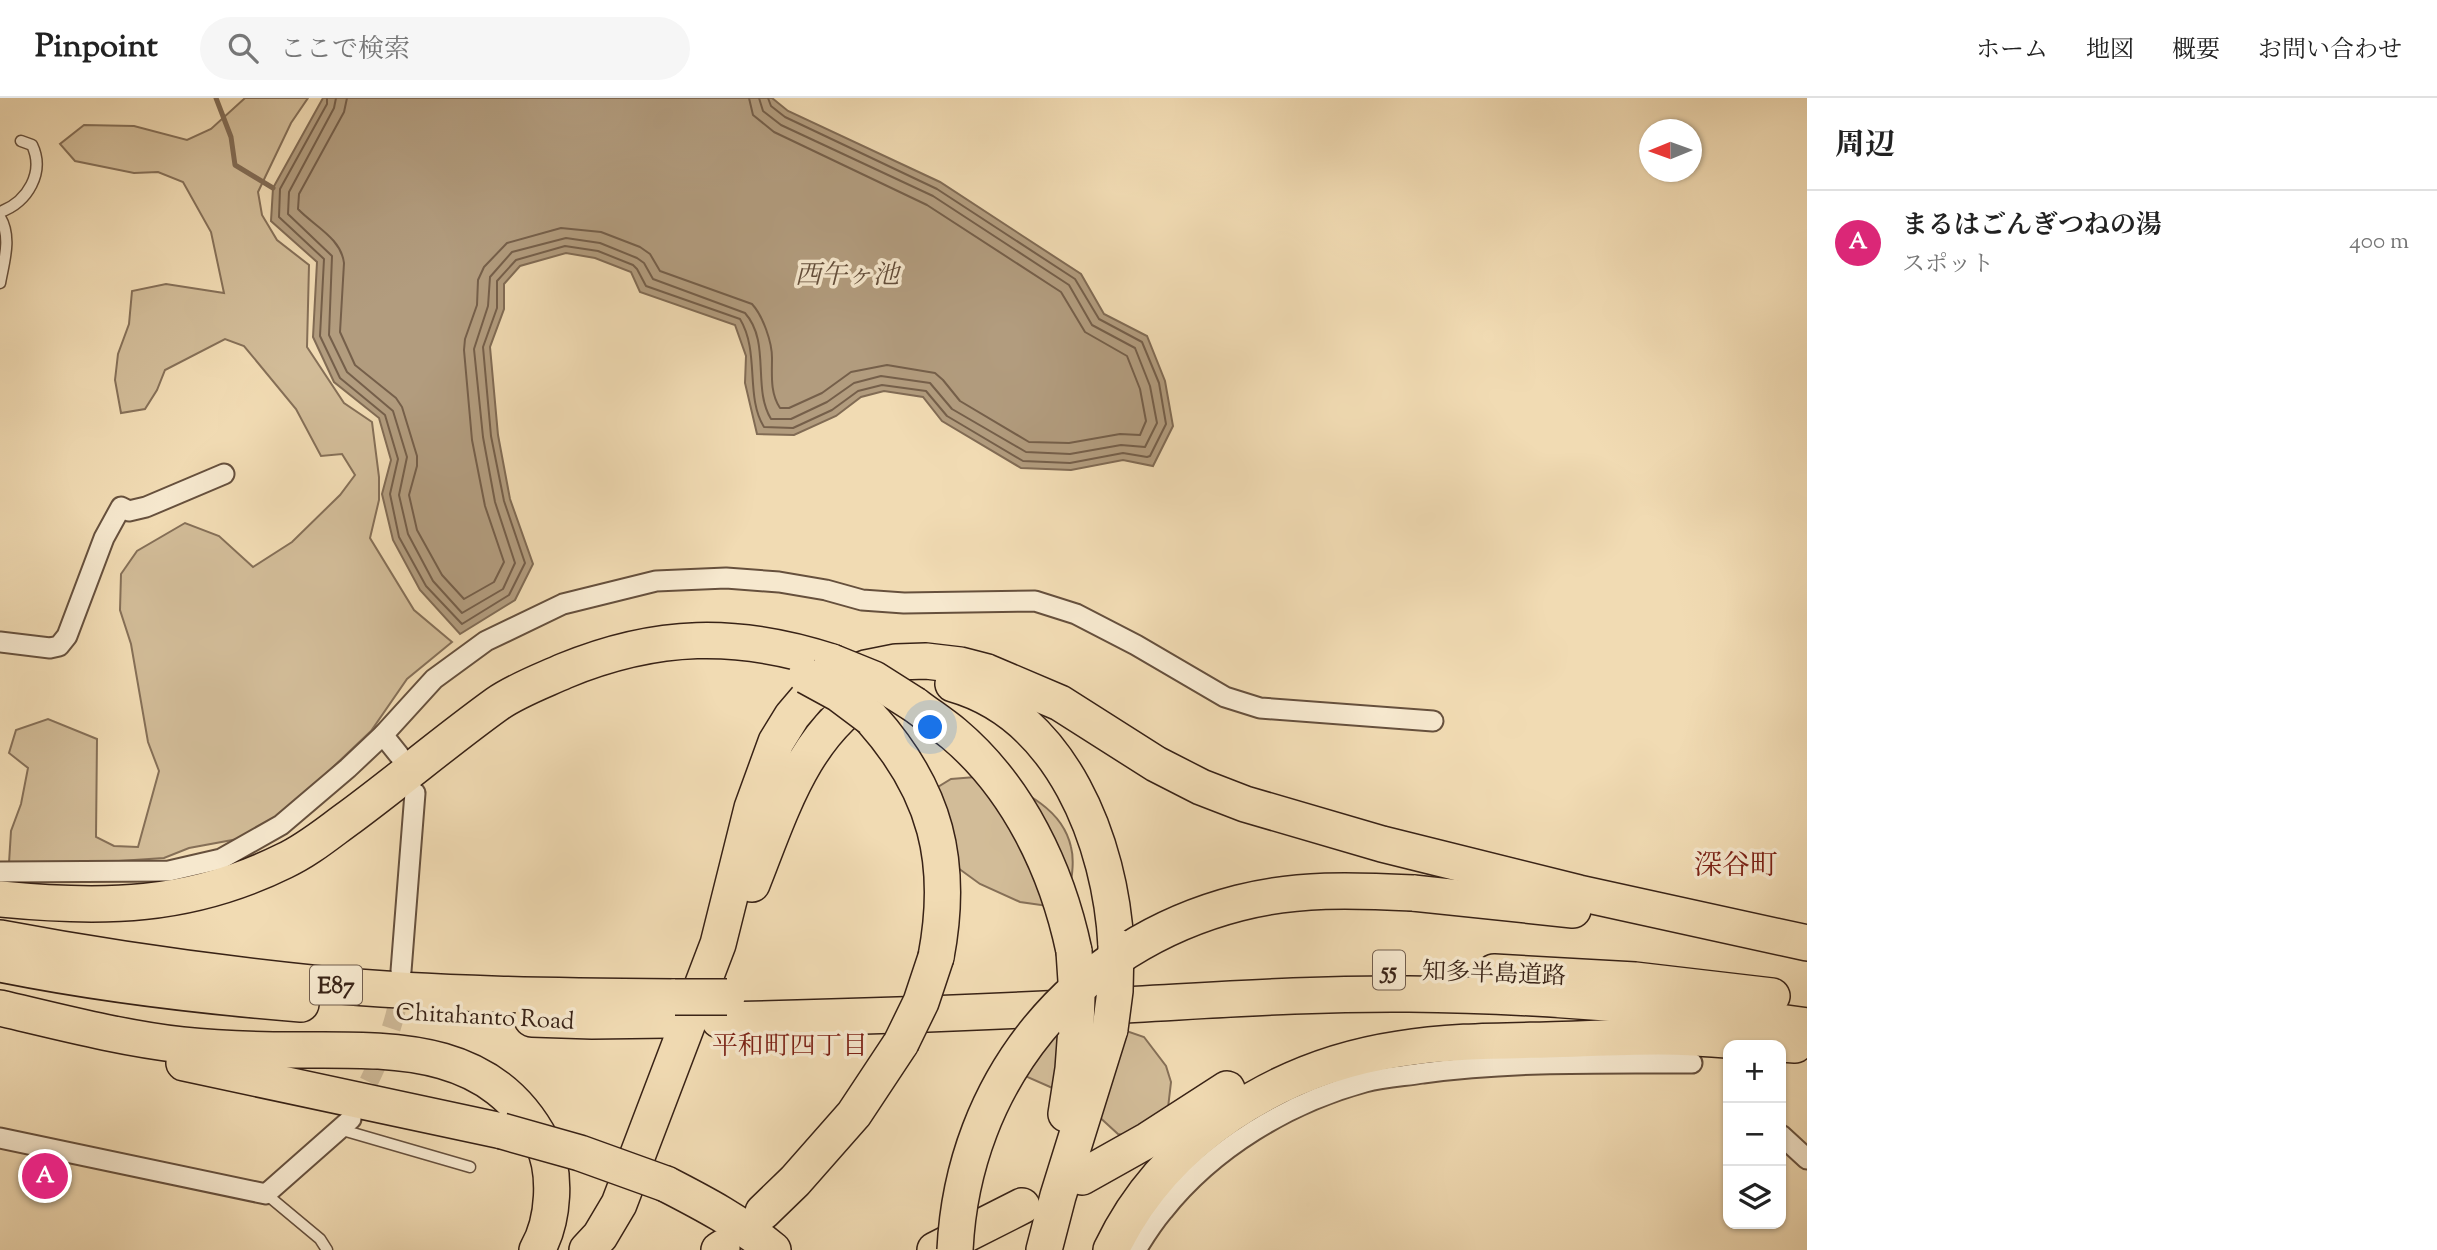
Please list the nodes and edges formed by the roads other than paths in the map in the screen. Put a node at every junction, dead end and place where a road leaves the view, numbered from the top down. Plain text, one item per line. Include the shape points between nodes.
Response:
1 (21, 141) dead end
2 (0, 214) edge
3 (0, 283) edge
4 (224, 474) dead end
5 (0, 642) edge
6 (819, 669) junction
7 (1433, 721) dead end
8 (383, 735) junction
9 (399, 755) dead end
10 (415, 793) dead end
11 (0, 872) edge
12 (0, 899) edge
13 (0, 938) edge
14 (1807, 943) edge
15 (1807, 953) edge
16 (0, 964) edge
17 (401, 971) tunnel mouth
18 (971, 1001) junction
19 (1807, 1002) edge
20 (0, 1008) edge
21 (0, 1020) edge
22 (674, 1021) junction
23 (1807, 1026) edge
24 (1512, 1041) junction
25 (1807, 1046) edge
26 (1692, 1063) dead end
27 (345, 1124) joint
28 (1786, 1140) edge
29 (2, 1143) edge
30 (1807, 1159) edge
31 (470, 1167) dead end
32 (1082, 1177) dead end
33 (266, 1194) junction
34 (1022, 1206) dead end
35 (763, 1212) dead end
36 (327, 1250) edge
37 (537, 1250) edge
38 (587, 1250) edge
39 (773, 1250) edge
40 (936, 1250) edge
41 (955, 1250) edge
42 (1031, 1250) edge
43 (1044, 1250) edge
44 (1111, 1250) edge
45 (1136, 1250) edge

1 - 2 lane via 32,145 38,164 20,200
2 - 3 lane via 6,226
4 - 5 street via 146,507 129,511 121,507 59,646
6 - 12 highway via 729,656 587,662 499,703 321,838 248,877 162,901 96,904
6 - 35 highway, bridge via 839,694 886,734 911,771 936,833 944,902 936,957 901,1043 854,1114
6 - 42 highway, bridge via 874,679 955,735 983,763 1026,822 1058,893 1073,951 1077,996 1073,1069
7 - 8 street via 1259,708 1225,697 1076,614 1035,601 862,600 779,582 726,578 656,581 563,604 486,641 434,679
8 - 9 street
8 - 11 street via 281,825 221,859 169,871
10 - 17 street
13 - 22 highway, Chitahanto Road / E87 via 122,960 320,984 555,996
14 - 22 highway via 1579,893 1297,821 1201,787 1020,684 960,665 897,662 835,679 809,696 792,716 776,742 752,808 718,943
15 - 41 highway, bridge via 1572,910 1413,893 1330,890 1271,896 1178,923 1095,972 1040,1026 1019,1055 983,1121 965,1178
16 - 22 highway, Chitahanto Road / E87 via 243,1000 464,1016
18 - 19 highway, 知多半島道路 / 55 via 1334,971 1471,971 1635,980
18 - 22 highway, Chitahanto Road / E87 via 723,1008
18 - 23 highway, 知多半島道路 / 55 via 1418,994 1683,1009
20 - 37 highway via 125,1037 236,1049 390,1051 450,1063 473,1073 514,1102 547,1152 549,1216
21 - 39 highway, bridge via 502,1131 580,1153 666,1184 728,1218
22 - 38 highway via 619,1204
22 - 43 highway, bridge via 692,1033 805,759 846,709 898,682 933,680 991,698 1042,743 1077,795 1105,864 1113,904 1115,991 1110,1030
24 - 25 highway via 1659,1037
24 - 32 highway via 1379,1040 1311,1052 1238,1082
24 - 44 highway via 1399,1048 1319,1068 1257,1096 1180,1154 1136,1205
26 - 45 street via 1470,1068 1368,1081 1331,1093 1269,1120 1213,1161 1163,1210
27 - 31 lane
27 - 33 street
28 - 30 street
29 - 33 street
33 - 36 lane
34 - 40 highway

